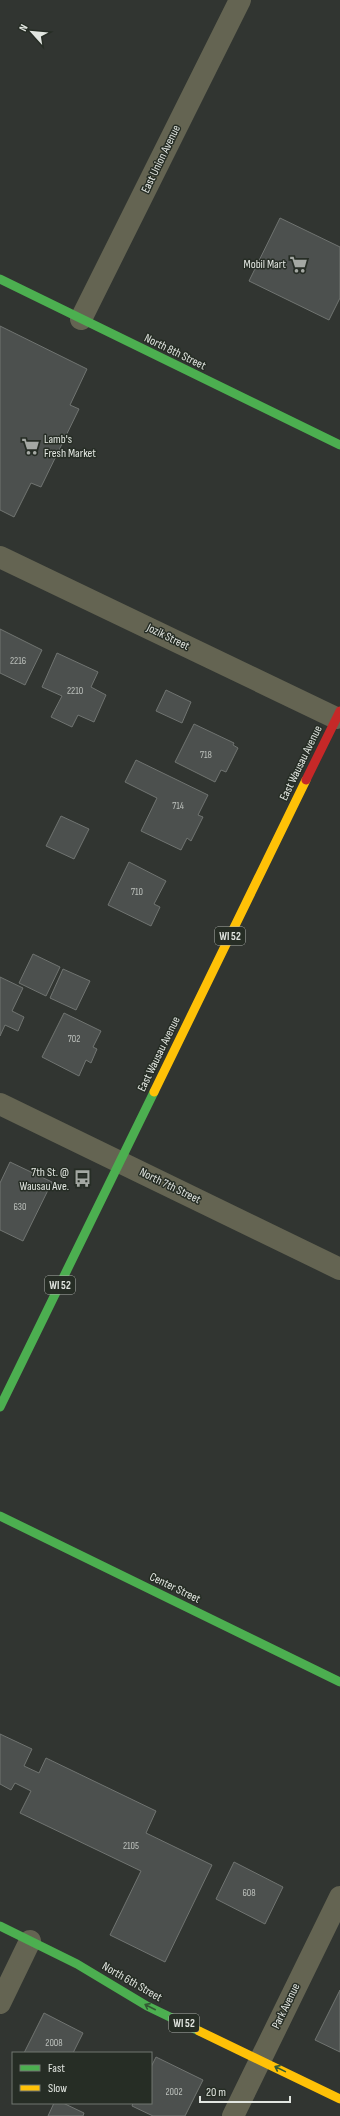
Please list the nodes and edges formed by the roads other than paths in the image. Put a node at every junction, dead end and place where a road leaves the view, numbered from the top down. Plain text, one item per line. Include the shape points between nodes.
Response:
1 (240, 0) edge
2 (0, 279) edge
3 (82, 319) junction
4 (340, 445) edge
5 (0, 557) edge
6 (338, 714) edge
7 (0, 1104) edge
8 (120, 1162) junction
9 (340, 1269) edge
10 (0, 1408) edge
11 (0, 1516) edge
12 (340, 1682) edge
13 (340, 1897) edge
14 (0, 1926) edge
15 (5, 1940) dead end
16 (30, 1941) junction
17 (0, 2003) edge
18 (260, 2060) junction
19 (340, 2099) edge
20 (233, 2116) edge

1 - 3 street, East Union Avenue
2 - 3 main road, North 8th Street
3 - 4 main road, North 8th Street
5 - 6 street, Jozik Street
6 - 8 main road, East Wausau Avenue / WI 52
7 - 8 street, North 7th Street
8 - 9 street, North 7th Street
8 - 10 main road, East Wausau Avenue / WI 52
11 - 12 main road, Center Street
13 - 18 street, Park Avenue
14 - 16 main road, North 6th Street / WI 52
15 - 16 main road
16 - 17 street
18 -> 16 main road, North 6th Street / WI 52 via 147,2006 77,1964
19 -> 18 main road, North 6th Street / WI 52
18 - 20 street, Park Avenue

